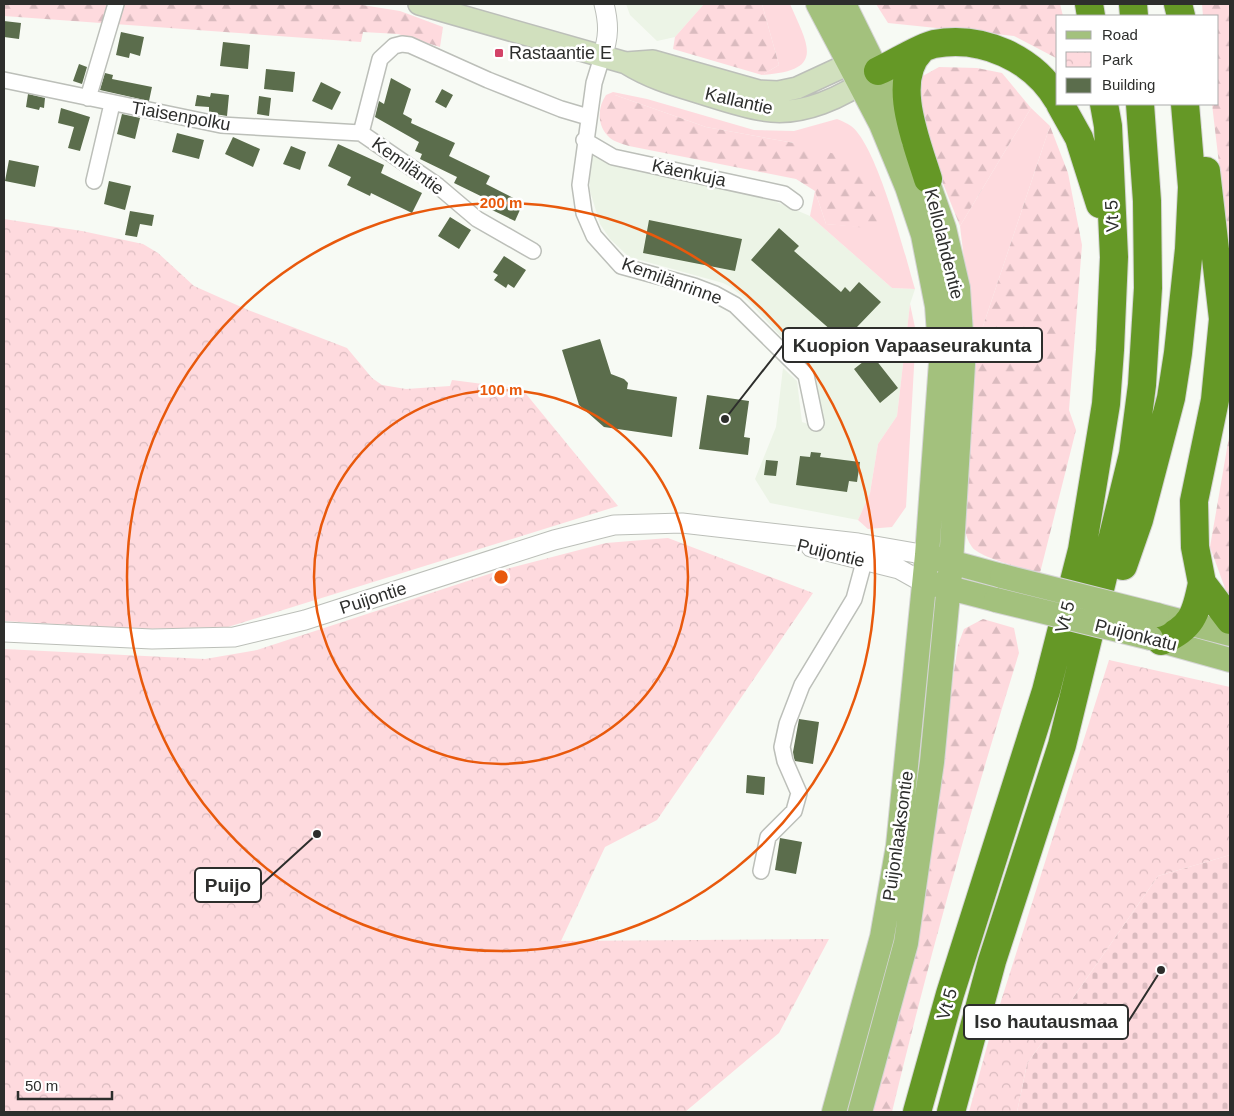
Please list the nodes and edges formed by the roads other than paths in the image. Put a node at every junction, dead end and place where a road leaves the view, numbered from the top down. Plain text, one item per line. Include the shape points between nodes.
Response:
1 (116, 4) edge
2 (419, 4) edge
3 (604, 4) edge
4 (818, 4) edge
5 (844, 4) edge
6 (922, 50) junction
7 (602, 57) junction
8 (864, 69) junction
9 (4, 80) edge
10 (1056, 97) edge
11 (88, 98) junction
12 (112, 104) junction
13 (1061, 105) edge
14 (1104, 105) edge
15 (1140, 105) edge
16 (1185, 105) edge
17 (1198, 105) edge
18 (588, 117) junction
19 (361, 133) junction
20 (584, 140) junction
21 (928, 179) junction
22 (94, 181) dead end
23 (795, 202) dead end
24 (533, 251) dead end
25 (1114, 257) junction
26 (816, 423) dead end
27 (867, 553) junction
28 (927, 555) junction
29 (951, 562) junction
30 (924, 582) junction
31 (1202, 583) junction
32 (948, 587) junction
33 (1230, 620) edge
34 (1189, 624) junction
35 (1156, 631) junction
36 (4, 632) edge
37 (1230, 634) edge
38 (1230, 660) edge
39 (1062, 744) junction
40 (761, 871) dead end
41 (834, 1112) edge
42 (860, 1112) edge
43 (917, 1112) edge
44 (951, 1112) edge

1 - 11 street
2 - 7 main road, Kallantie
3 - 7 street via 609,26
4 - 8 main road, Kellolahdentie
5 - 8 main road, Kellolahdentie
6 - 8 highway
6 - 10 highway via 933,45 967,42 1000,51 1028,66
6 - 21 highway via 910,65 906,85
7 - 8 main road, Kallantie via 626,63 653,61 759,91 778,92
7 - 18 street, Kemilänrinne
8 - 21 main road, Kellolahdentie
8 - 28 main road, Kellolahdentie via 923,235 937,306 942,362
9 - 11 street, Tiaisenpolku
11 - 12 street, Tiaisenpolku
12 - 19 street, Tiaisenpolku via 221,125
12 - 22 street
13 - 25 highway via 1079,138 1094,180
14 - 25 highway, Vt 5
15 - 39 highway, Vt 5 via 1147,201 1148,279 1142,385 1133,454 1118,522
16 - 39 highway via 1192,187 1189,249 1171,398 1139,520
17 - 31 highway via 1223,319 1215,400 1194,501 1194,547
18 - 19 street, Kemiläntie via 402,44 390,49 380,59
18 - 20 street, Kemilänrinne
19 - 24 street, Kemiläntie via 438,186 477,219
20 - 23 street, Käenkuja via 613,157 784,194
20 - 26 street, Kemilänrinne via 580,185 584,214 594,236 607,252 621,266 694,286 734,305 806,375
21 - 29 main road, Kellolahdentie via 958,288 963,364
25 - 43 highway, Vt 5 via 1106,404 1082,550 1046,690 952,985
27 - 28 street, Puijontie
27 - 30 street, Puijontie
27 - 36 street, Puijontie via 682,522 614,525 554,540 305,620 234,636 152,639
27 - 40 street via 854,599 802,685 787,724 782,747 784,761 799,793 794,811 768,837
28 - 29 main road, Puijonkatu
28 - 30 main road, Puijonlaaksontie
29 - 32 main road, Puijonlaaksontie
29 - 35 main road, Puijonkatu, bridge via 1002,576
30 - 32 main road, Puijonkatu
30 - 41 main road, Puijonlaaksontie via 898,846 882,937
31 - 33 highway
31 - 34 highway via 1198,606
32 - 35 main road, Puijonkatu, bridge via 996,600
32 - 42 main road, Puijonlaaksontie via 932,762 906,943
34 - 35 highway via 1178,634
34 - 37 main road, Puijonkatu
35 - 38 main road, Puijonkatu
39 - 44 highway, Vt 5 via 992,961

